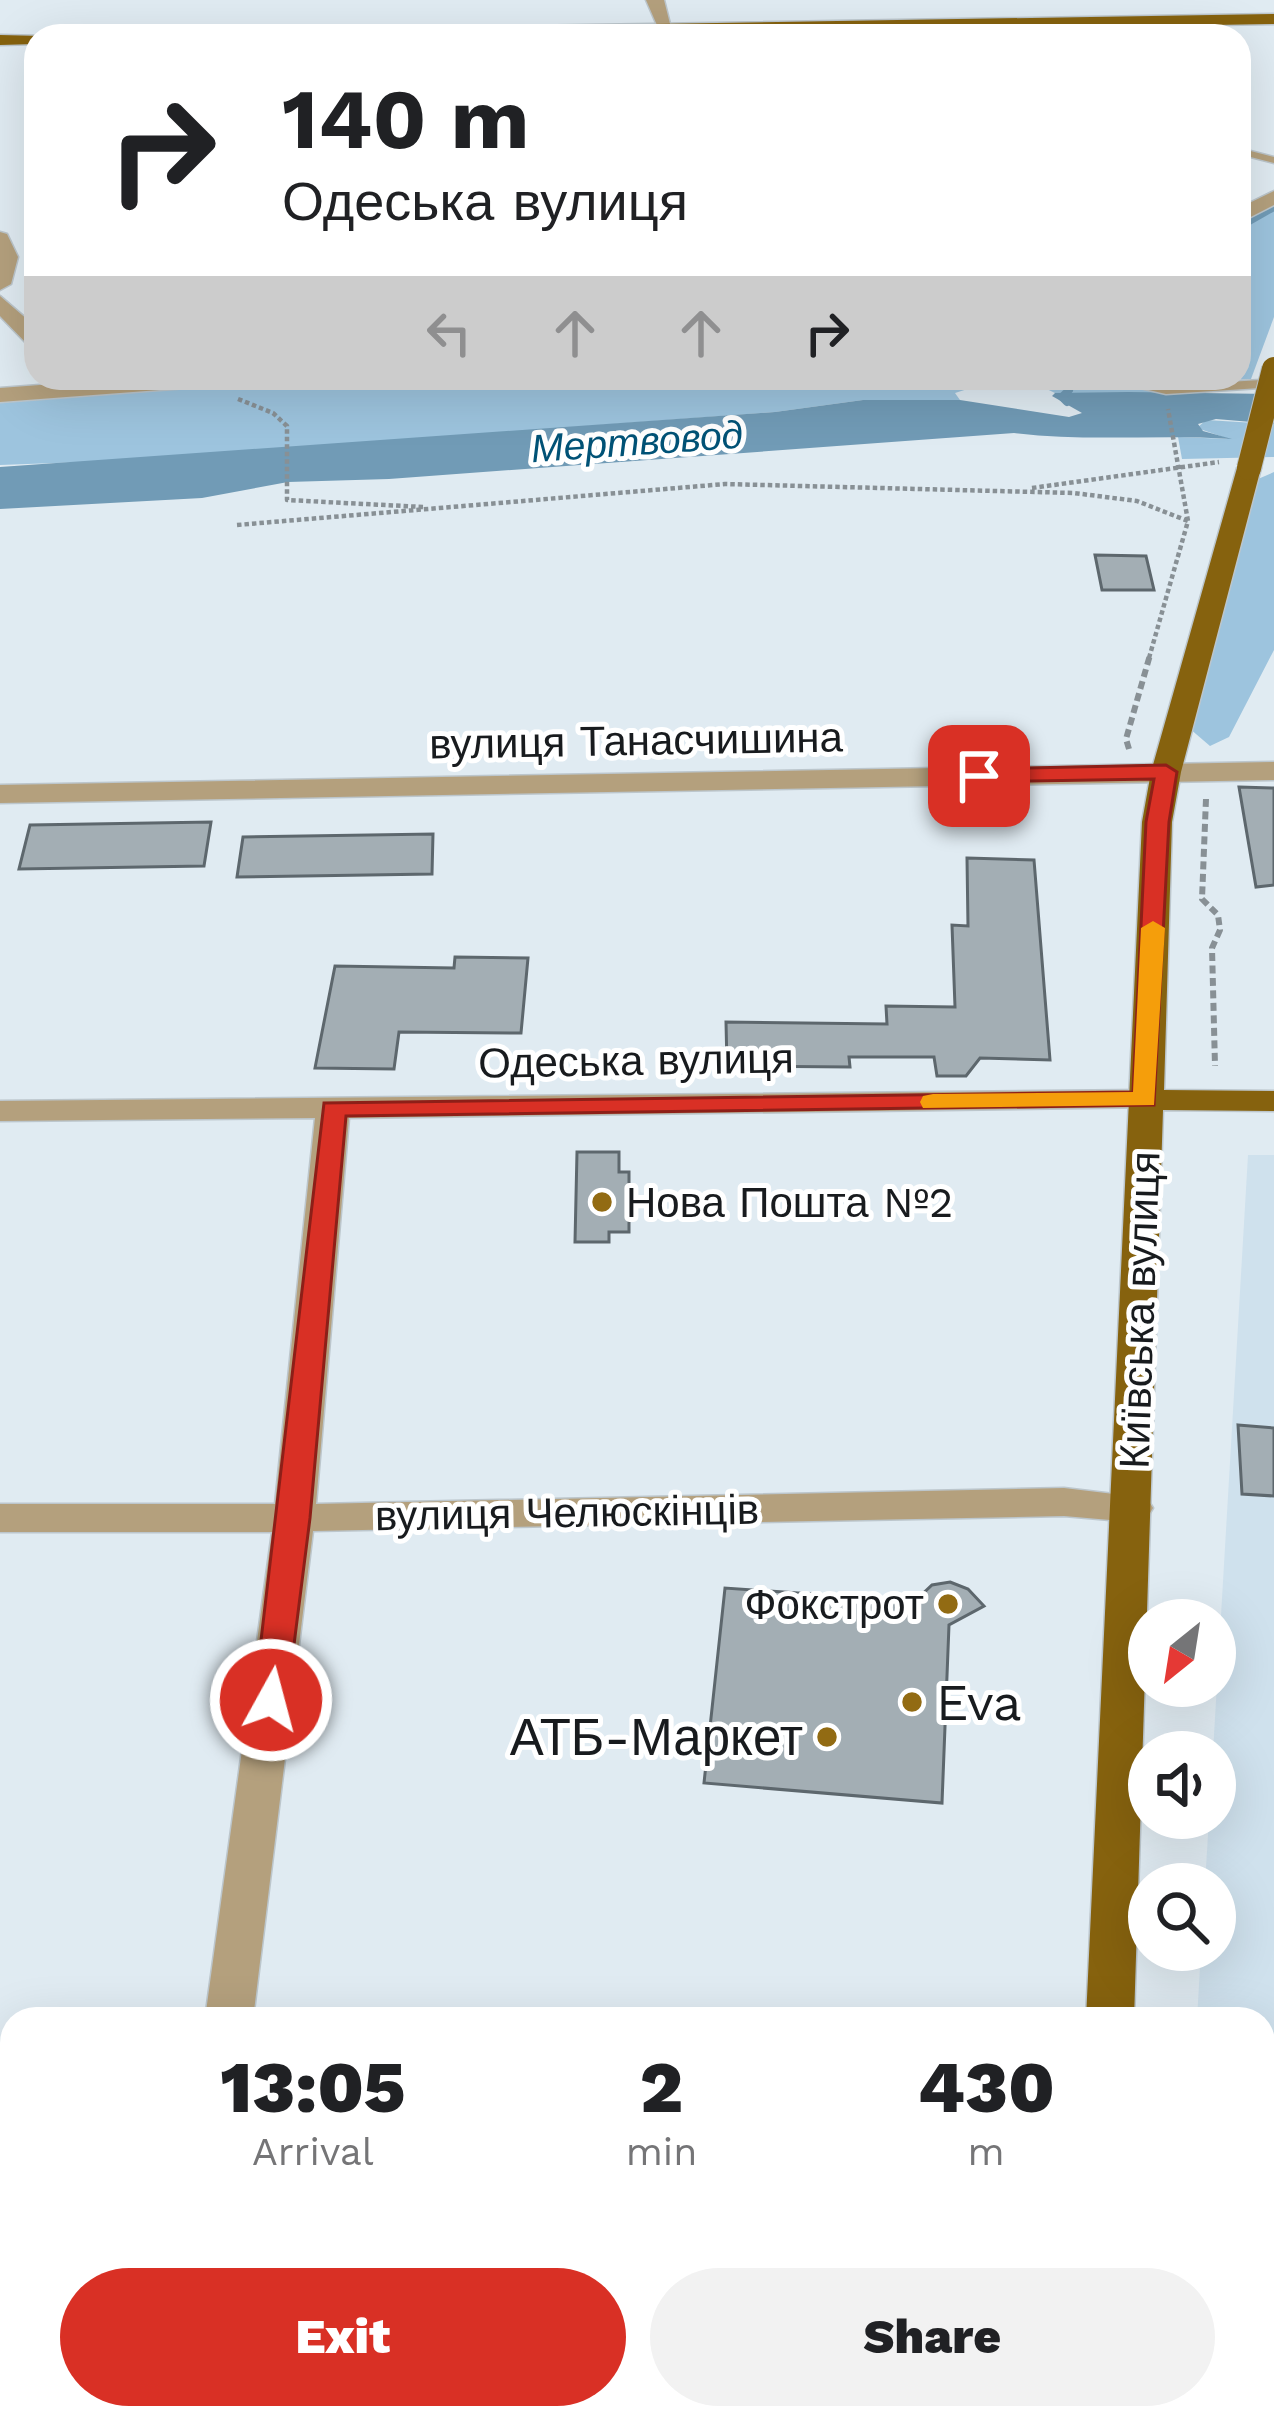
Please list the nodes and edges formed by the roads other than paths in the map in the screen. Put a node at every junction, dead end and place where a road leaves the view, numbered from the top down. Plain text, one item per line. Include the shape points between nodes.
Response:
1 (1274, 19) edge
2 (1016, 24) edge
3 (0, 238) edge
4 (0, 284) edge
5 (0, 303) edge
6 (24, 328) edge
7 (1274, 369) edge
8 (1274, 771) edge
9 (1166, 772) junction
10 (0, 794) edge
11 (1145, 1100) junction
12 (1274, 1101) edge
13 (333, 1109) junction
14 (0, 1112) edge
15 (1133, 1508) junction
16 (0, 1518) edge
17 (294, 1518) junction
18 (231, 2007) edge
19 (1111, 2007) edge

1 - 2 main road
3 - 4 street via 7,257
5 - 6 street
7 - 9 main road, Київська вулиця, bridge via 1239,464
8 - 9 street, вулиця Танасчишина
9 - 10 street, вулиця Танасчишина
9 - 11 main road, Київська вулиця
11 - 12 main road, Одеська вулиця
11 - 13 street, Одеська вулиця
11 - 15 main road, Київська вулиця
13 - 14 street, Одеська вулиця
13 - 17 street
15 - 17 street, вулиця Челюскінців via 1064,1502
15 - 19 main road, Київська вулиця
16 - 17 street, вулиця Челюскінців
17 - 18 street

